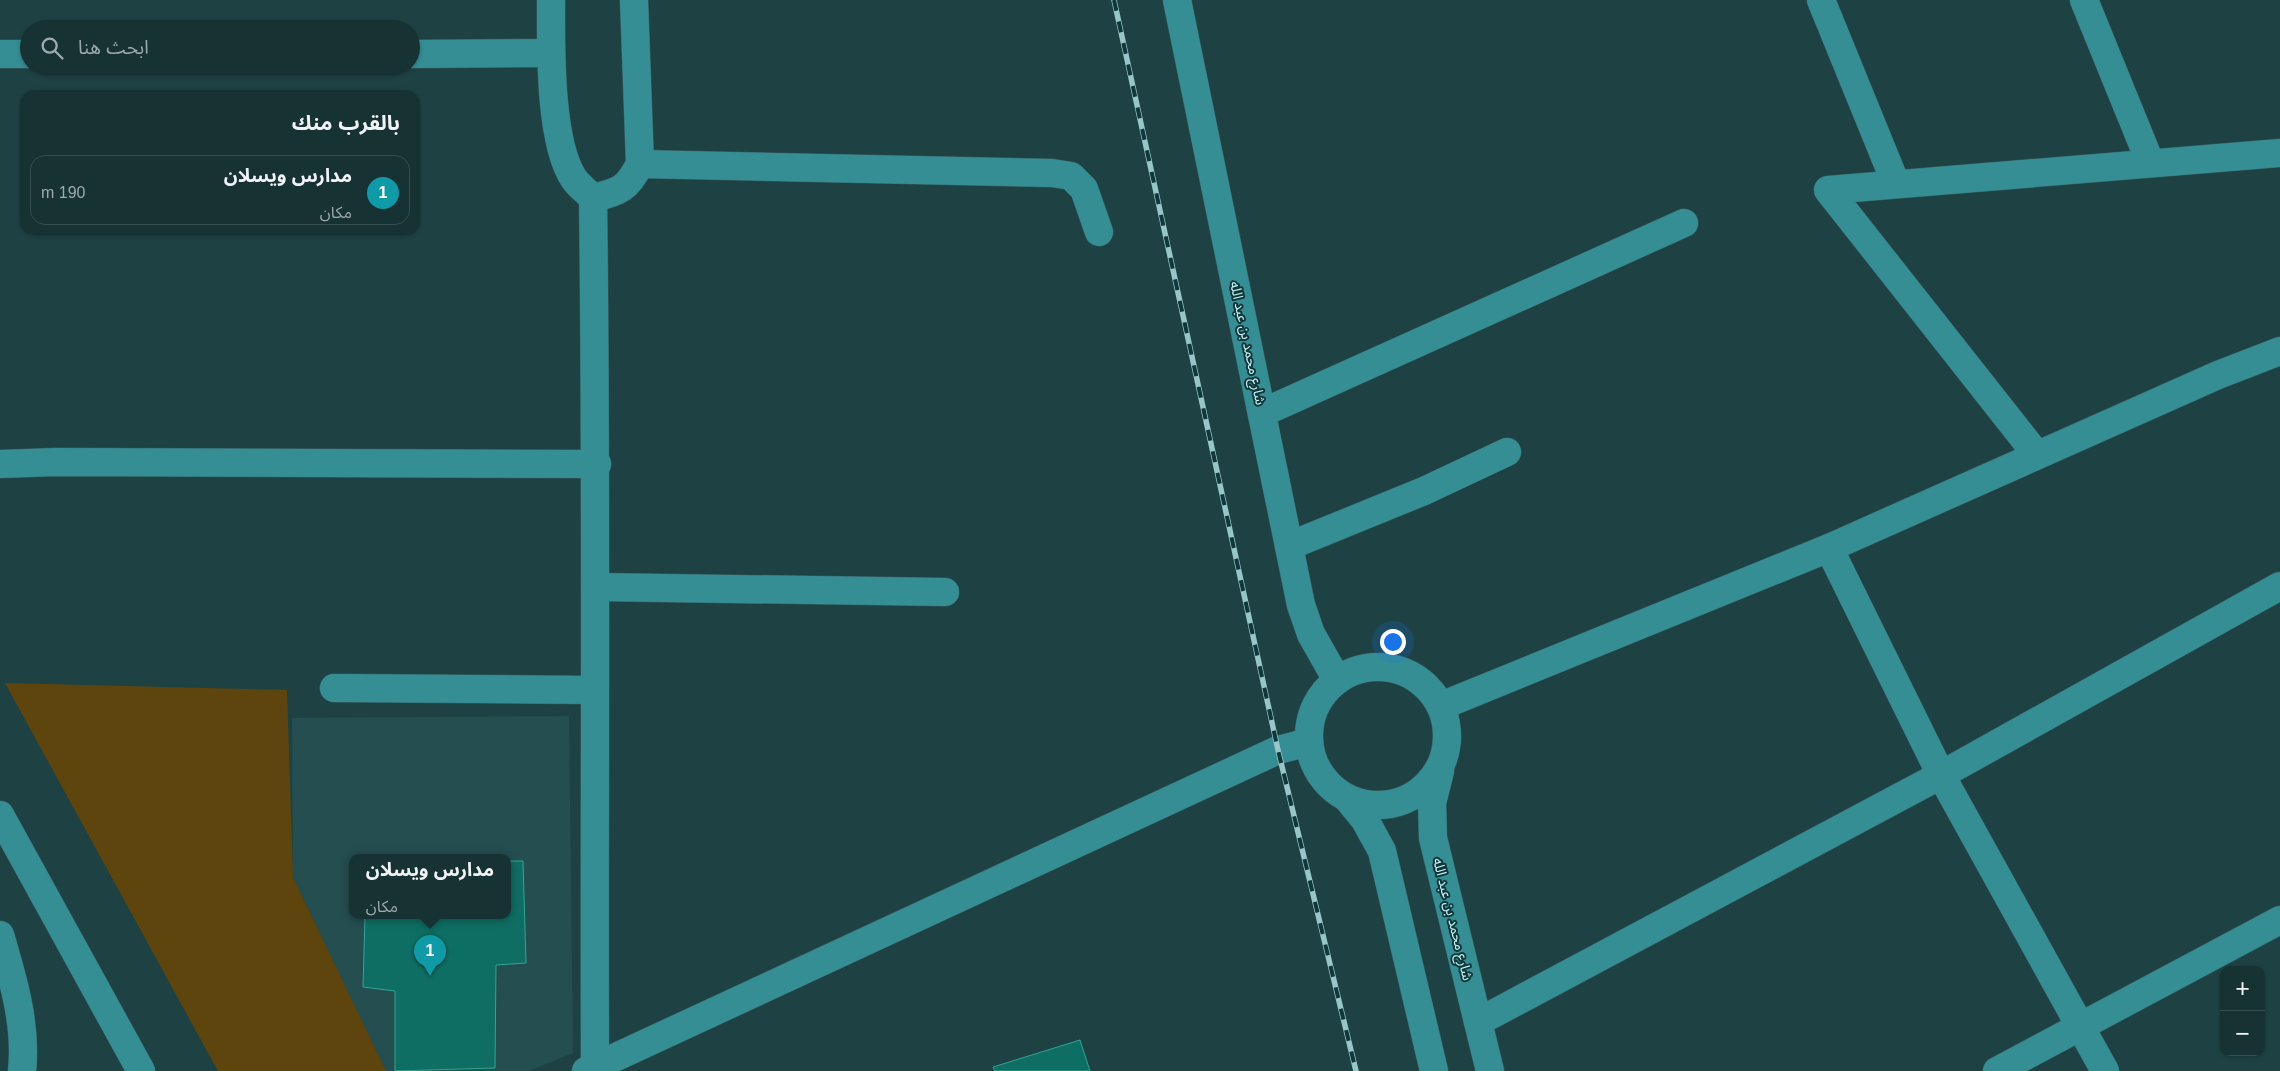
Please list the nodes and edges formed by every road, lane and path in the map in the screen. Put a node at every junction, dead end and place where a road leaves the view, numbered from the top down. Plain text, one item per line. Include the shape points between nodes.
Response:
1 (551, 0) edge
2 (634, 0) edge
3 (1177, 0) edge
4 (1821, 0) edge
5 (2084, 0) edge
6 (551, 53) junction
7 (0, 54) edge
8 (20, 54) edge
9 (420, 54) edge
10 (2280, 153) edge
11 (2150, 162) junction
12 (640, 164) junction
13 (1896, 184) junction
14 (594, 198) junction
15 (1684, 223) dead end
16 (1099, 232) dead end
17 (2280, 351) edge
18 (1262, 413) junction
19 (1507, 452) dead end
20 (2038, 455) junction
21 (0, 464) edge
22 (596, 464) junction
23 (1289, 546) junction
24 (1829, 548) junction
25 (2280, 586) edge
26 (596, 587) junction
27 (945, 592) dead end
28 (1337, 680) junction
29 (334, 688) dead end
30 (594, 690) junction
31 (1441, 706) junction
32 (1309, 742) junction
33 (1441, 767) junction
34 (1941, 774) junction
35 (1347, 798) junction
36 (0, 815) edge
37 (2280, 920) edge
38 (0, 935) edge
39 (1478, 1022) junction
40 (2081, 1027) junction
41 (591, 1069) edge
42 (22, 1071) edge
43 (141, 1071) edge
44 (1434, 1071) edge
45 (1490, 1071) edge
46 (1998, 1071) edge
47 (2105, 1071) edge

1 - 6 street
2 - 12 street
3 - 18 street, شارع محمد بن عبد الله
4 - 13 street
5 - 11 street
6 - 9 street
6 - 14 street via 558,139 575,179
7 - 8 street
10 - 11 street
11 - 13 street
12 - 14 street via 631,182 613,193
12 - 16 street via 1052,173 1072,176 1084,188
13 - 20 street via 1828,190
14 - 22 street
15 - 18 street
17 - 20 street
18 - 23 street, شارع محمد بن عبد الله
19 - 23 street via 1408,498
20 - 24 street
21 - 22 street
22 - 26 street
23 - 28 street, شارع محمد بن عبد الله via 1300,605 1311,634
24 - 31 street
24 - 34 street
25 - 34 street
26 - 27 street
26 - 30 street
28 - 31 street via 1355,671 1375,667 1395,669 1414,676 1430,689
28 - 32 street via 1322,694 1313,712
29 - 30 street
30 - 41 street
31 - 33 street via 1447,726 1447,747
32 - 35 street via 1317,770 1330,787
32 - 41 street via 1278,750
33 - 35 street via 1428,784 1412,796 1390,804 1366,804
33 - 39 street, شارع محمد بن عبد الله via 1432,802 1433,838
34 - 39 street
34 - 40 street
35 - 44 street via 1382,851
36 - 43 street
37 - 40 street
38 - 42 street via 14,981 22,1033
39 - 45 street, شارع محمد بن عبد الله
40 - 46 street
40 - 47 street

